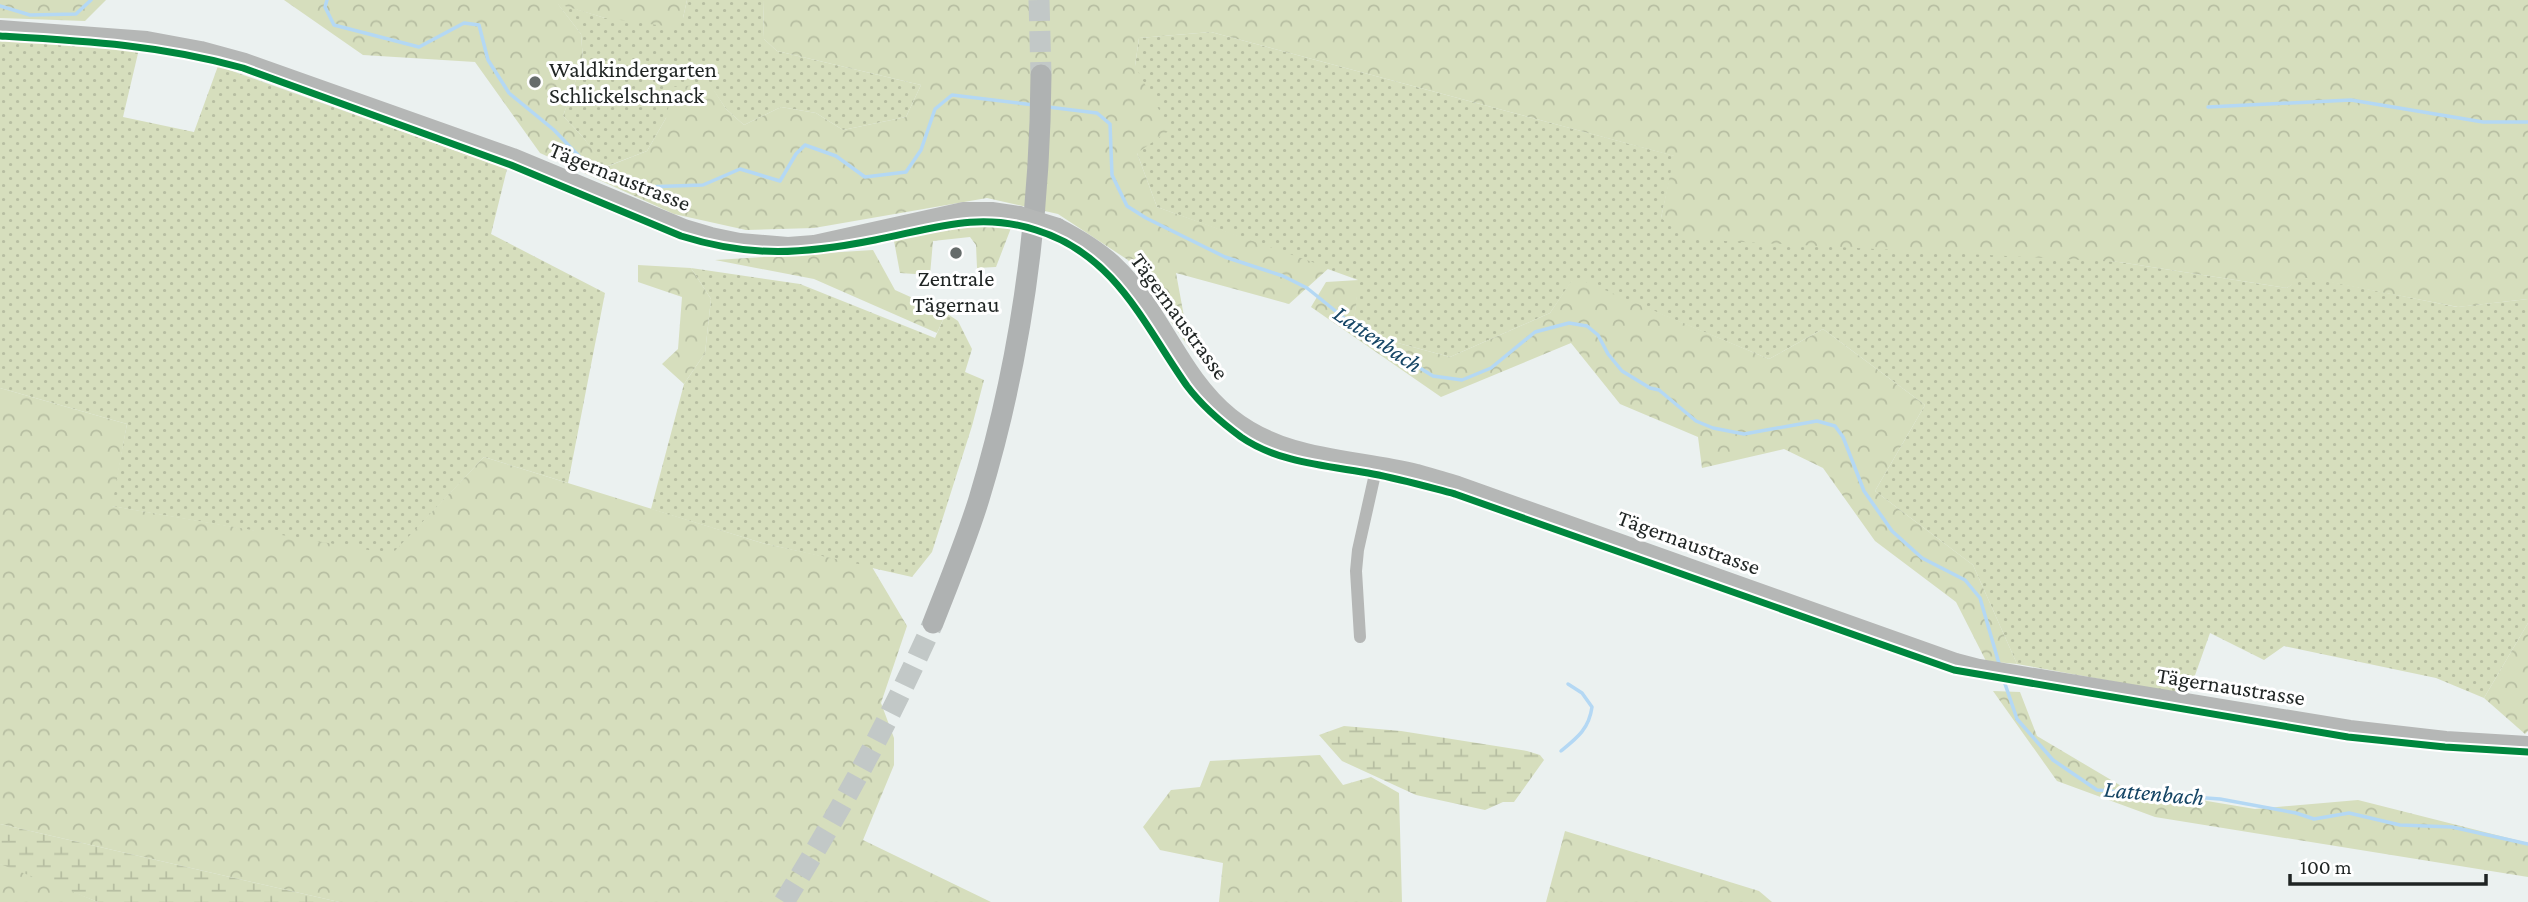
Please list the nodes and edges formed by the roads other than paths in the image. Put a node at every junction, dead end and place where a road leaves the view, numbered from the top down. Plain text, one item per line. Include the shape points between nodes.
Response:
1 (0, 27) edge
2 (1041, 85) tunnel mouth
3 (1377, 465) junction
4 (933, 623) tunnel mouth
5 (1360, 637) dead end
6 (2528, 744) edge

1 - 3 street, Tägernaustrasse, bridge via 147,39 245,61 513,156 684,227 740,241 814,243 963,210 1019,214 1058,226 1116,265 1137,289 1198,383 1232,417 1266,438 1316,455
2 - 4 highway via 1034,227 1016,356 979,500
3 - 5 street via 1357,561
3 - 6 street, Tägernaustrasse via 1458,484 1986,669 2350,728

